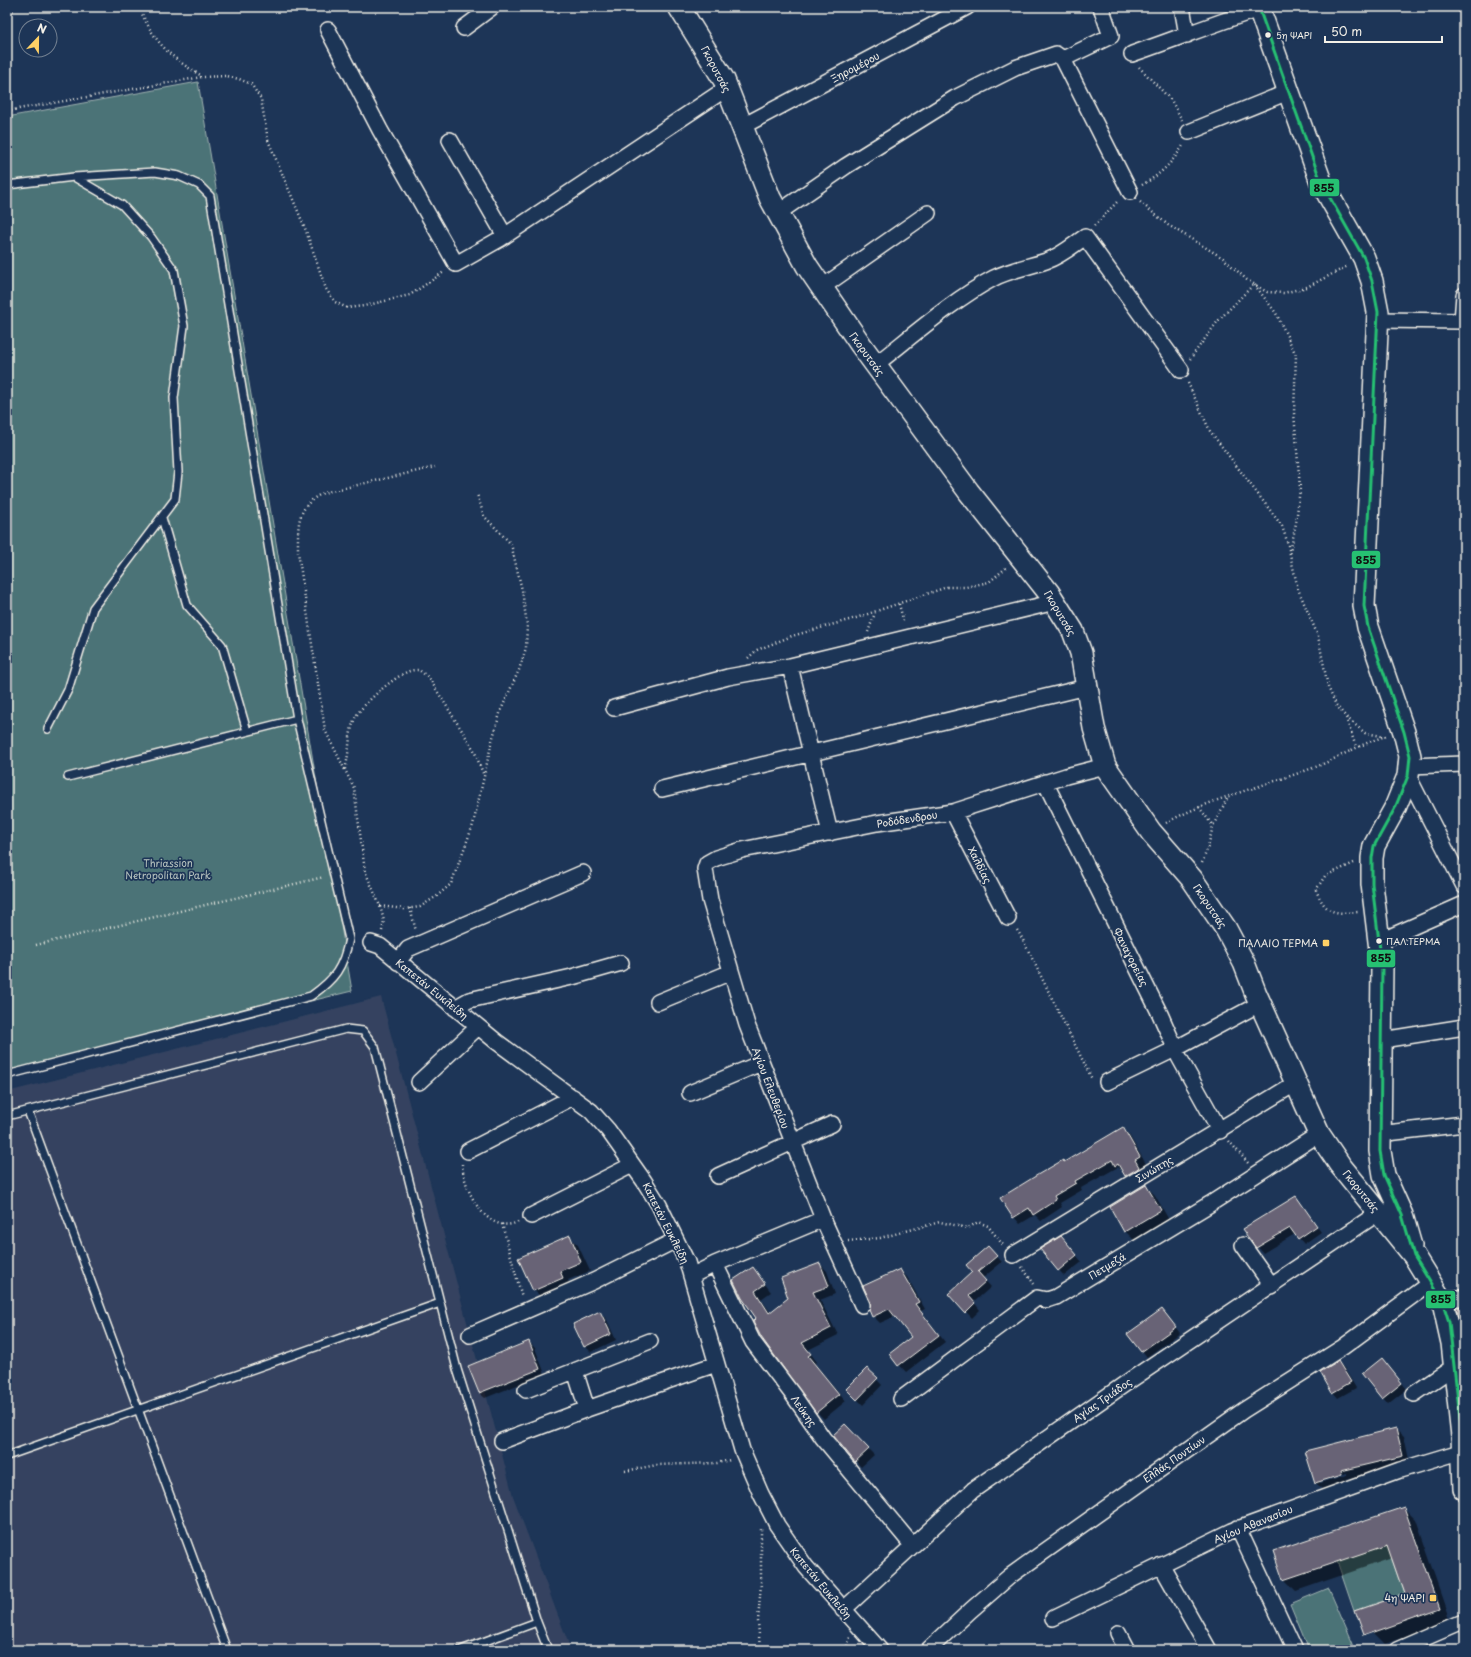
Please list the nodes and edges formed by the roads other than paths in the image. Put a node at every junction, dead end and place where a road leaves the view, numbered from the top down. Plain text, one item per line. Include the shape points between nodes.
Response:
1 (492, 7) edge
2 (679, 7) edge
3 (967, 7) edge
4 (1101, 7) edge
5 (1182, 7) edge
6 (1262, 7) edge
7 (464, 28) dead end
8 (328, 30) dead end
9 (1187, 35) junction
10 (1132, 54) road end
11 (1063, 60) junction
12 (728, 88) junction
13 (1288, 92) junction
14 (743, 126) junction
15 (1189, 132) road end
16 (450, 140) dead end
17 (74, 177) junction
18 (7, 185) edge
19 (1130, 192) road end
20 (778, 213) junction
21 (928, 213) dead end
22 (505, 236) junction
23 (821, 288) junction
24 (1464, 295) edge
25 (1378, 320) junction
26 (875, 365) junction
27 (1181, 370) road end
28 (162, 518) junction
29 (1055, 602) junction
30 (790, 666) junction
31 (1087, 687) junction
32 (614, 708) dead end
33 (297, 719) junction
34 (48, 730) dead end
35 (247, 731) junction
36 (811, 755) junction
37 (1464, 764) edge
38 (1105, 766) junction
39 (1408, 771) junction
40 (68, 777) dead end
41 (1045, 782) junction
42 (662, 789) dead end
43 (953, 812) junction
44 (830, 833) junction
45 (708, 864) joint
46 (583, 873) dead end
47 (1464, 886) edge
48 (1464, 904) edge
49 (1008, 918) road end
50 (1378, 942) junction
51 (376, 945) road end
52 (398, 962) junction
53 (621, 963) dead end
54 (731, 972) junction
55 (658, 1002) dead end
56 (1261, 1003) junction
57 (455, 1008) junction
58 (478, 1026) junction
59 (1464, 1027) edge
60 (1382, 1040) junction
61 (1175, 1049) junction
62 (761, 1063) junction
63 (7, 1075) edge
64 (419, 1082) dead end
65 (1107, 1082) road end
66 (1296, 1083) junction
67 (690, 1093) dead end
68 (573, 1097) junction
69 (28, 1110) junction
70 (7, 1116) edge
71 (832, 1124) dead end
72 (1464, 1124) edge
73 (1220, 1131) junction
74 (1319, 1134) junction
75 (1379, 1134) junction
76 (792, 1142) junction
77 (468, 1151) road end
78 (632, 1165) junction
79 (718, 1176) dead end
80 (1378, 1213) junction
81 (531, 1216) road end
82 (823, 1219) junction
83 (676, 1240) junction
84 (1243, 1245) dead end
85 (1013, 1255) road end
86 (1414, 1256) junction
87 (715, 1264) junction
88 (691, 1276) junction
89 (1272, 1286) junction
90 (1435, 1290) junction
91 (1464, 1298) edge
92 (440, 1303) junction
93 (862, 1305) dead end
94 (470, 1335) dead end
95 (650, 1341) dead end
96 (716, 1364) junction
97 (1459, 1366) edge
98 (574, 1371) junction
99 (526, 1390) dead end
100 (1414, 1394) dead end
101 (900, 1398) dead end
102 (587, 1409) junction
103 (139, 1410) junction
104 (502, 1441) dead end
105 (1462, 1451) junction
106 (7, 1456) edge
107 (1464, 1489) edge
108 (1238, 1528) junction
109 (912, 1545) junction
110 (1161, 1565) junction
111 (843, 1610) junction
112 (1053, 1618) dead end
113 (1464, 1621) edge
114 (537, 1622) junction
115 (1118, 1633) dead end
116 (227, 1650) edge
117 (461, 1650) edge
118 (548, 1650) edge
119 (880, 1650) edge
120 (928, 1650) edge
121 (1127, 1650) edge
122 (1209, 1650) edge
123 (1295, 1650) edge
124 (1397, 1650) edge

1 - 7 street
2 - 12 main road, Γκορυτσάς
3 - 14 street, Ξηρομέρου
4 - 11 street via 1111,36
5 - 9 street
6 - 9 street via 1221,20
6 - 13 main road via 1261,14
8 - 22 street via 380,130 456,264
9 - 10 street
11 - 19 street
11 - 20 street via 1056,54 1015,68 955,98 846,166
12 - 14 main road, Γκορυτσάς
12 - 22 street
13 - 15 street
13 - 25 main road via 1321,182 1364,258 1374,288
14 - 20 main road, Γκορυτσάς
16 - 22 street
17 - 18 lane
17 - 28 lane via 122,205 151,237 174,270 184,326 174,398 178,472 175,499
17 - 33 lane via 155,172 179,176 199,185 210,196
20 - 23 main road, Γκορυτσάς
21 - 23 street
23 - 26 main road, Γκορυτσάς
24 - 25 street via 1462,321
25 - 39 main road via 1364,606 1368,627 1408,744
26 - 27 street via 972,291 994,278 1065,252 1085,237
26 - 29 main road, Γκορυτσάς
28 - 34 lane via 93,608 68,690
28 - 35 lane via 187,606 222,645
29 - 30 street
29 - 31 main road, Γκορυτσάς via 1073,631 1081,653
30 - 32 street via 728,677
30 - 36 street
31 - 36 street
31 - 38 main road, Γκορυτσάς via 1094,728
33 - 35 lane
33 - 63 lane via 349,939 339,971 328,984 311,996
35 - 40 lane
36 - 42 street
36 - 44 street
37 - 39 street
38 - 41 street, Ροδόδενδρου
38 - 56 main road, Γκορυτσάς via 1151,832 1192,879 1226,930
39 - 47 street
39 - 50 main road via 1395,808 1374,846 1372,858
41 - 43 street, Ροδόδενδρου
41 - 61 street, Φαναγορείας
43 - 44 street, Ροδόδενδρου
43 - 49 street, Χαλδίας
44 - 45 street, Ροδόδενδρου via 742,850 716,858
45 - 54 street, Αγίου Ελευθερίου via 705,868 710,900
46 - 52 street via 408,949
48 - 50 street
50 - 60 main road via 1382,966
51 - 52 street, Καπετάν Ευκλείδη
52 - 57 street, Καπετάν Ευκλείδη
53 - 57 street via 572,977 469,1000
54 - 55 street
54 - 62 street, Αγίου Ελευθερίου
56 - 61 street
56 - 66 main road, Γκορυτσάς
57 - 58 street, Καπετάν Ευκλείδη
58 - 64 street
58 - 68 street, Καπετάν Ευκλείδη via 502,1047
59 - 60 street
60 - 75 main road
61 - 65 street
61 - 73 street, Φαναγορείας
62 - 67 street
62 - 76 street, Αγίου Ελευθερίου
66 - 73 street, Σινώπης
66 - 74 main road, Γκορυτσάς
68 - 77 street
68 - 78 street, Καπετάν Ευκλείδη via 592,1111
69 - 70 lane
69 - 92 lane via 346,1030 363,1031 375,1047
69 - 103 lane
71 - 76 street
72 - 75 street
73 - 85 street, Σινώπης
74 - 80 main road, Γκορυτσάς
74 - 101 street, Πετμεζά via 1056,1297 1047,1300 1037,1298
75 - 86 main road via 1384,1175 1402,1215
76 - 79 street
76 - 82 street, Αγίου Ελευθερίου
78 - 81 street
78 - 83 street, Καπετάν Ευκλείδη via 658,1205
80 - 86 main road, Γκορυτσάς
80 - 89 street, Αγίας Τριάδος
82 - 87 street
82 - 93 street, Αγίου Ελευθερίου
83 - 88 street, Καπετάν Ευκλείδη
83 - 94 street via 594,1281
84 - 89 street
86 - 90 main road
87 - 88 street
87 - 109 street, Λεύκης via 753,1342 823,1438
88 - 96 street, Καπετάν Ευκλείδη
89 - 109 street, Αγίας Τριάδος via 1132,1378 1023,1454 973,1490
90 - 91 street
90 - 97 main road via 1449,1322
90 - 120 street, Ελλάς Ποντίων via 1238,1415 1010,1576
92 - 103 lane
92 - 114 lane via 456,1368
95 - 98 street
96 - 102 street
96 - 111 street, Καπετάν Ευκλείδη via 745,1457 761,1494 789,1544
97 - 100 street
97 - 105 main road
98 - 99 street
98 - 102 street
102 - 104 street
103 - 106 lane
103 - 116 lane
105 - 107 main road
105 - 108 street, Αγίου Αθανασίου via 1400,1470
108 - 110 street, Αγίου Αθανασίου
108 - 123 street
109 - 111 street, Αγίας Τριάδος
110 - 112 street, Αγίου Αθανασίου
110 - 122 street
111 - 119 street, Καπετάν Ευκλείδη
113 - 124 street
114 - 117 lane
114 - 118 lane
115 - 121 street

